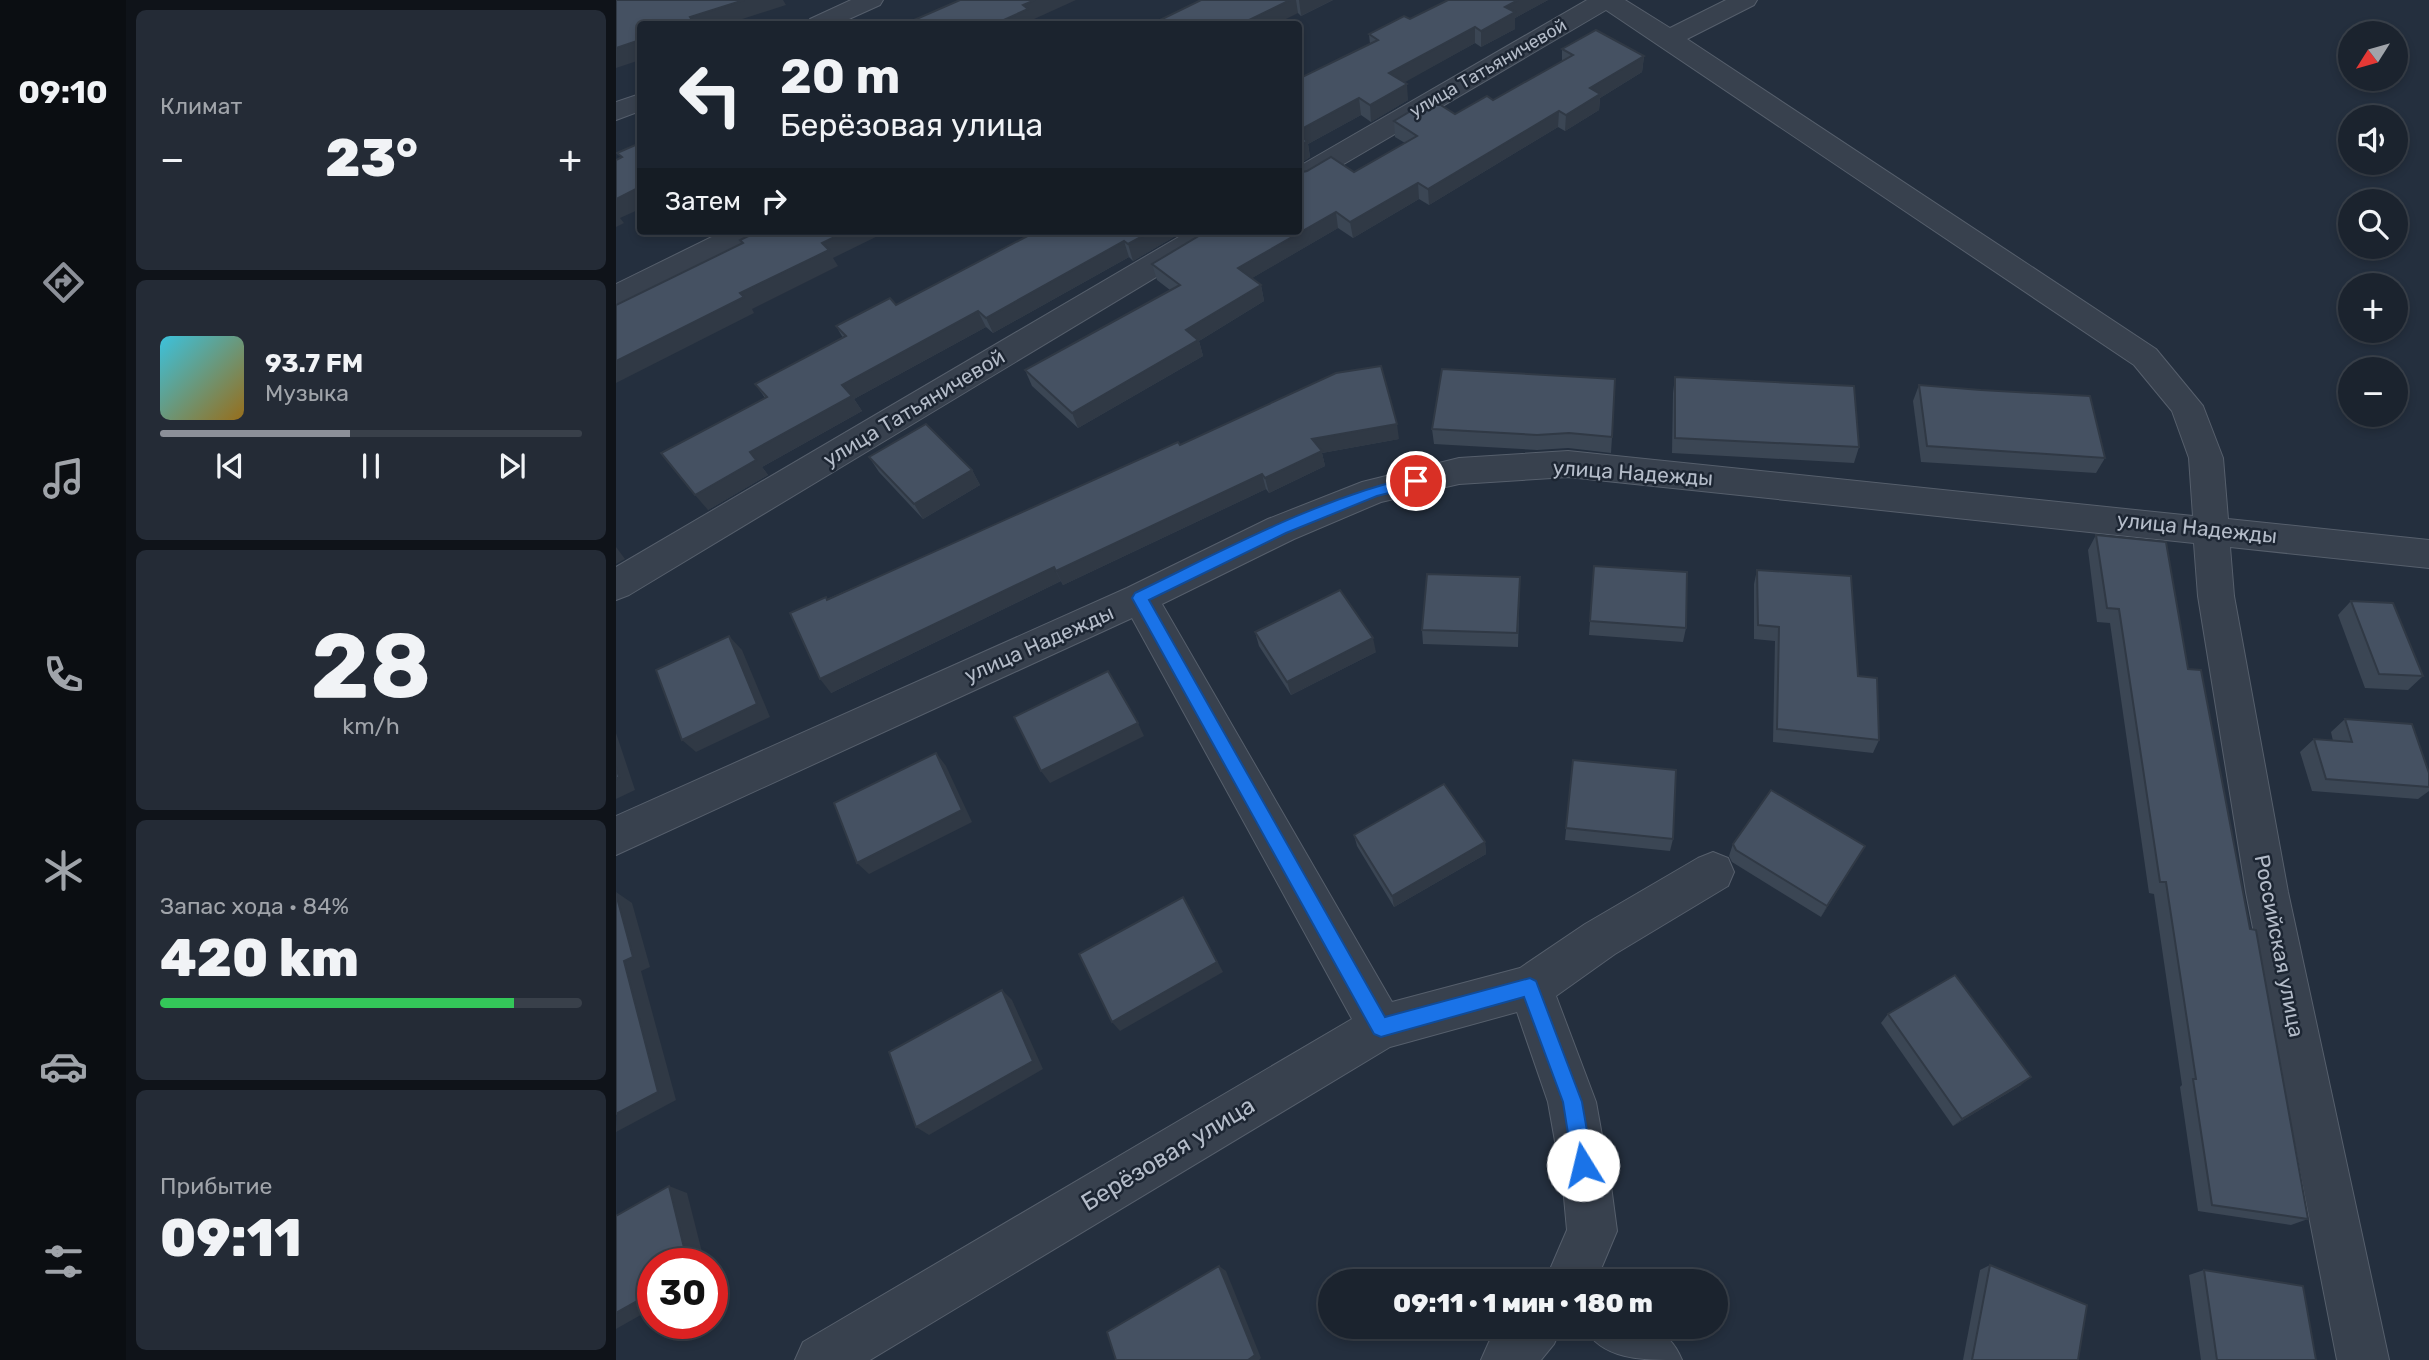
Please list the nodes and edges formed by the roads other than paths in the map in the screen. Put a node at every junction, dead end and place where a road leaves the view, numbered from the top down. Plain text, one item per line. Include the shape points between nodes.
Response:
1 (871, 0) edge
2 (1606, 0) edge
3 (1745, 0) edge
4 (826, 21) edge
5 (1669, 38) junction
6 (637, 103) edge
7 (616, 112) edge
8 (1302, 177) edge
9 (740, 235) edge
10 (1204, 235) edge
11 (616, 297) edge
12 (2211, 529) junction
13 (2429, 554) edge
14 (616, 584) edge
15 (1140, 598) junction
16 (616, 836) edge
17 (1713, 872) dead end
18 (1530, 987) junction
19 (1381, 1027) junction
20 (1575, 1269) edge
21 (1525, 1339) edge
22 (1627, 1339) edge
23 (821, 1360) edge
24 (1507, 1360) edge
25 (1656, 1360) edge
26 (2363, 1360) edge

1 - 4 street
2 - 5 street, Российская улица
2 - 8 street, улица Татьяничевой
3 - 5 street
5 - 12 street, Российская улица via 2145,357 2187,406 2206,458
6 - 7 street
9 - 11 street
10 - 14 street, улица Татьяничевой
12 - 13 street, улица Надежды
12 - 15 street, улица Надежды via 1568,464 1459,471 1374,491 1281,529
12 - 26 street, Российская улица via 2216,596 2267,892
15 - 16 street, улица Надежды
15 - 19 street
17 - 18 street, Берёзовая улица
18 - 19 street, Берёзовая улица
18 - 20 street via 1572,1102 1587,1186 1592,1231
19 - 23 street, Берёзовая улица
21 - 24 street
22 - 25 street

